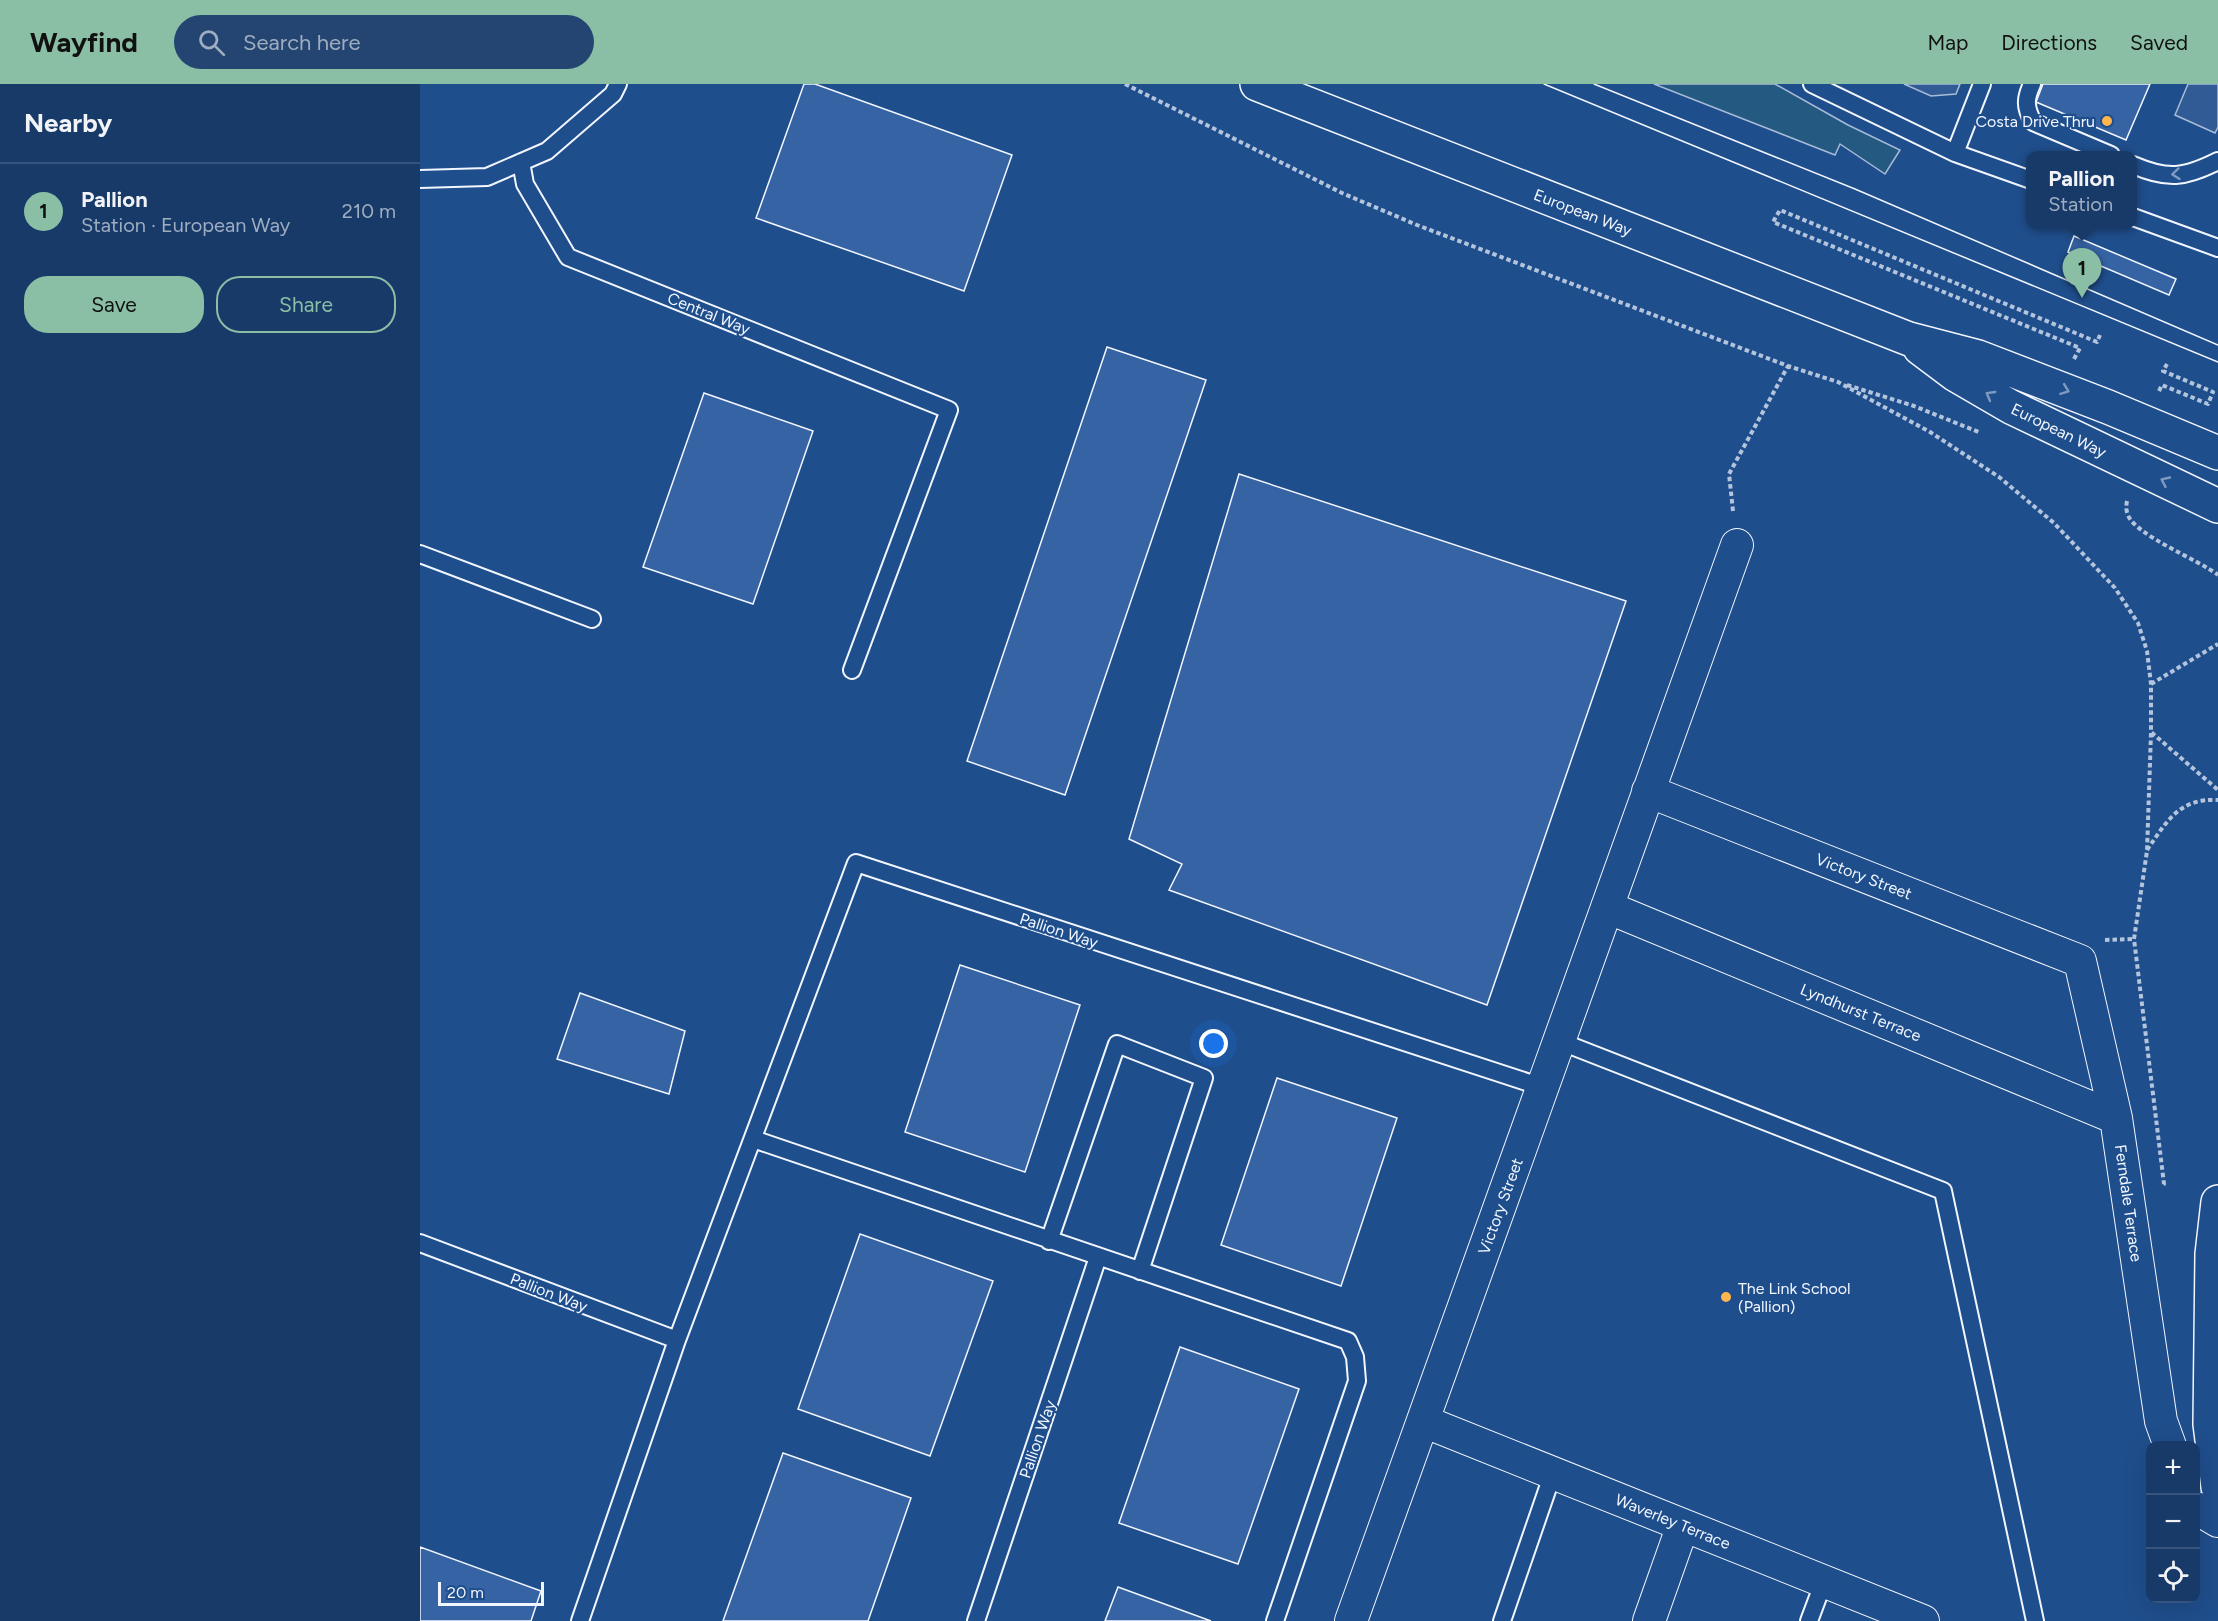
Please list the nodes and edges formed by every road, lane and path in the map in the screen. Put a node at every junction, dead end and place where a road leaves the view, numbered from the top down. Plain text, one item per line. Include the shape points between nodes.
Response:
1 (618, 84) edge
2 (1125, 84) edge
3 (1257, 84) edge
4 (1812, 84) edge
5 (1982, 84) edge
6 (2032, 84) edge
7 (2100, 151) edge
8 (1954, 153) junction
9 (2218, 161) edge
10 (521, 162) junction
11 (2137, 167) edge
12 (2026, 178) edge
13 (420, 179) edge
14 (2137, 218) edge
15 (2218, 248) edge
16 (2100, 335) dead end
17 (1910, 339) junction
18 (2167, 364) dead end
19 (1788, 366) junction
20 (2071, 366) dead end
21 (2156, 397) dead end
22 (2218, 453) edge
23 (2127, 498) dead end
24 (2218, 506) edge
25 (1737, 545) joint
26 (420, 555) edge
27 (2218, 575) edge
28 (592, 619) dead end
29 (2218, 644) edge
30 (852, 670) dead end
31 (2151, 684) junction
32 (2151, 732) junction
33 (2218, 789) edge
34 (1648, 791) junction
35 (2218, 800) edge
36 (2146, 851) junction
37 (1607, 907) junction
38 (2080, 961) joint
39 (1559, 1041) junction
40 (1542, 1087) junction
41 (2116, 1118) junction
42 (753, 1139) junction
43 (2218, 1202) edge
44 (2129, 1203) junction
45 (1049, 1240) junction
46 (420, 1243) edge
47 (1098, 1257) junction
48 (1140, 1271) junction
49 (677, 1340) junction
50 (1423, 1421) junction
51 (2168, 1441) edge
52 (1553, 1473) junction
53 (2218, 1487) edge
54 (2200, 1510) edge
55 (2218, 1521) edge
56 (1683, 1525) junction
57 (1824, 1581) junction
58 (580, 1621) edge
59 (976, 1621) edge
60 (1275, 1621) edge
61 (1351, 1621) edge
62 (1502, 1621) edge
63 (1649, 1621) edge
64 (1809, 1621) edge
65 (1923, 1621) edge
66 (2035, 1621) edge

1 - 10 lane via 613,94 547,151
2 - 19 path via 1342,193
3 - 17 street, European Way
4 - 8 lane
5 - 8 lane
6 - 7 lane via 2026,99 2033,122
8 - 12 lane
9 -> 11 lane via 2198,171 2170,176
10 - 13 lane via 487,177
10 - 30 lane, Central Way via 525,184 568,257 949,410
14 - 15 lane
16 - 20 path via 2097,342 1780,210 1773,222 2080,348
17 -> 22 street, European Way via 1978,357
24 -> 17 street, European Way via 2011,407 1956,375
18 - 21 path via 2163,371 2213,392 2208,404 2162,385
19 - 25 path via 1729,474
19 - 31 path via 1838,382 1930,432 1999,477 2054,523 2115,588 2138,623
23 - 27 path via 2131,521
25 - 34 street, Victory Street
26 - 28 lane
29 - 31 path
31 - 32 path
32 - 33 path
32 - 36 path
34 - 37 street, Victory Street
34 - 38 street, Victory Street
35 - 36 path via 2186,804 2168,819
36 - 44 path via 2134,939 2164,1184
37 - 39 street, Victory Street
37 - 41 street, Lyndhurst Terrace
38 - 41 street, Ferndale Terrace
39 - 40 street, Victory Street
39 - 66 lane via 1942,1191
40 - 42 lane, Pallion Way via 856,864
40 - 50 street, Victory Street
41 - 44 street, Ferndale Terrace
42 - 45 lane
42 - 49 lane, Pallion Way
43 - 53 street via 2212,1254 2210,1424
44 - 51 street, Ferndale Terrace via 2161,1421
45 - 47 lane
45 - 48 lane via 1118,1044 1204,1078
46 - 49 lane, Pallion Way
47 - 48 lane
47 - 59 lane, Pallion Way
48 - 60 lane via 1348,1341 1355,1357 1357,1381
49 - 58 lane, Pallion Way
50 - 52 street, Waverley Terrace
50 - 61 street, Victory Street
52 - 56 street, Waverley Terrace
52 - 62 lane
54 - 55 street
56 - 57 street, Waverley Terrace
56 - 63 street
57 - 64 lane
57 - 65 street, Waverley Terrace

